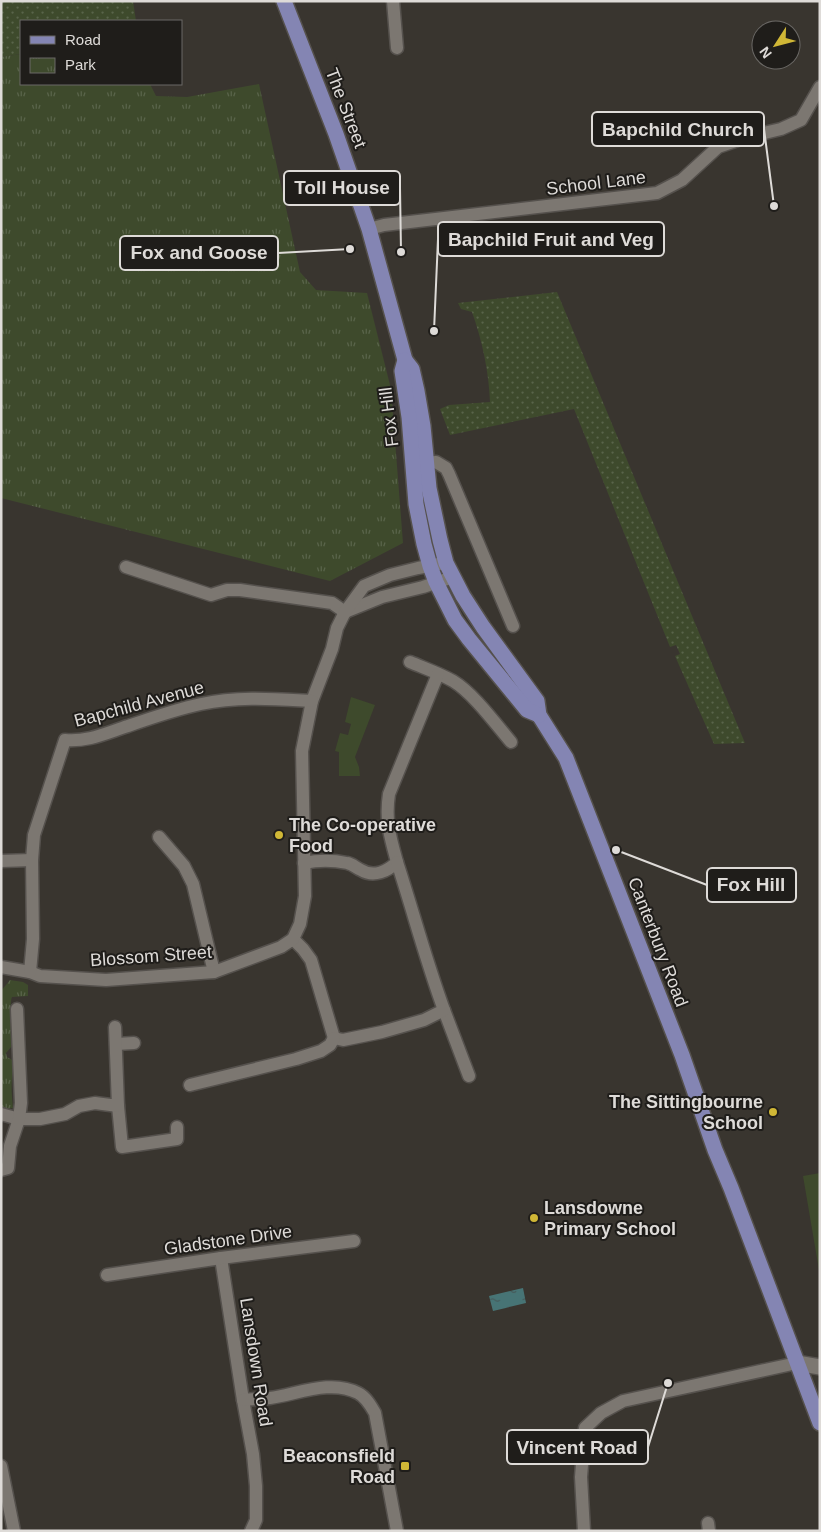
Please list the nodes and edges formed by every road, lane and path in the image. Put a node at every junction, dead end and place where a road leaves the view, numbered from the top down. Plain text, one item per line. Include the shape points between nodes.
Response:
1 (284, 1) edge
2 (393, 1) edge
3 (397, 48) dead end
4 (820, 87) edge
5 (369, 229) junction
6 (420, 467) junction
7 (430, 566) junction
8 (126, 567) dead end
9 (449, 570) junction
10 (436, 582) junction
11 (345, 612) junction
12 (513, 626) dead end
13 (410, 662) dead end
14 (438, 674) junction
15 (312, 701) junction
16 (539, 715) junction
17 (511, 742) dead end
18 (566, 758) joint
19 (159, 837) dead end
20 (1, 860) edge
21 (32, 860) junction
22 (397, 862) junction
23 (304, 863) junction
24 (293, 939) junction
25 (1, 967) edge
26 (30, 972) junction
27 (214, 972) junction
28 (17, 1009) dead end
29 (444, 1010) junction
30 (115, 1027) dead end
31 (334, 1038) junction
32 (134, 1043) dead end
33 (116, 1044) junction
34 (470, 1076) dead end
35 (190, 1085) dead end
36 (118, 1106) junction
37 (1, 1114) edge
38 (19, 1119) junction
39 (177, 1127) dead end
40 (1, 1170) edge
41 (354, 1241) dead end
42 (221, 1258) junction
43 (106, 1275) dead end
44 (798, 1363) junction
45 (820, 1367) edge
46 (243, 1400) junction
47 (820, 1423) edge
48 (1, 1466) edge
49 (14, 1531) edge
50 (251, 1531) edge
51 (398, 1531) edge
52 (584, 1531) edge

1 - 5 main road, The Street
2 - 3 street
4 - 5 street, School Lane via 801,120 718,147 682,180 657,193
5 - 6 main road, Fox Hill via 405,360 402,371
6 - 7 main road, Fox Hill via 416,504
6 - 9 main road, Fox Hill
6 - 12 street via 436,462 446,468
7 - 9 street
7 - 10 main road, Fox Hill
7 - 11 street via 390,575 364,586
8 - 11 street via 211,595 240,590 332,603
9 - 10 street
9 - 16 main road, Fox Hill via 483,627 537,701
10 - 11 street via 382,597
10 - 16 main road, Fox Hill via 468,639 527,710
11 - 15 street
13 - 14 street
14 - 17 street via 454,681 466,692
14 - 22 street via 390,794 388,828
15 - 21 street, Bapchild Avenue via 265,698 201,704 91,739 65,740 34,835
15 - 23 street via 302,752
16 - 18 main road, Fox Hill
18 - 44 main road, Canterbury Road
19 - 27 street via 184,866 193,884
20 - 21 street
21 - 26 street
22 - 23 street via 388,870 375,874 350,863 322,860
22 - 29 street via 428,968
23 - 24 street via 305,896 300,924
24 - 27 street, Blossom Street via 281,947
24 - 31 street via 311,960
25 - 26 street, Blossom Street
26 - 27 street, Blossom Street via 40,976 106,980
28 - 38 street
29 - 31 street via 424,1020 382,1032 343,1040
29 - 34 street
30 - 33 street
31 - 35 street via 330,1045 315,1053
32 - 33 street
33 - 36 street
36 - 38 street via 95,1102 54,1117
36 - 39 street via 122,1148 177,1139
37 - 38 street
38 - 40 street via 10,1146 8,1168
41 - 42 street, Gladstone Drive
42 - 43 street, Gladstone Drive
42 - 46 street, Lansdown Road
44 - 45 street
44 - 47 main road
44 - 52 street via 623,1401 600,1413 585,1428 581,1477
46 - 50 street, Lansdown Road via 256,1486 256,1520
46 - 51 street via 337,1387 359,1393 375,1413
48 - 49 street

